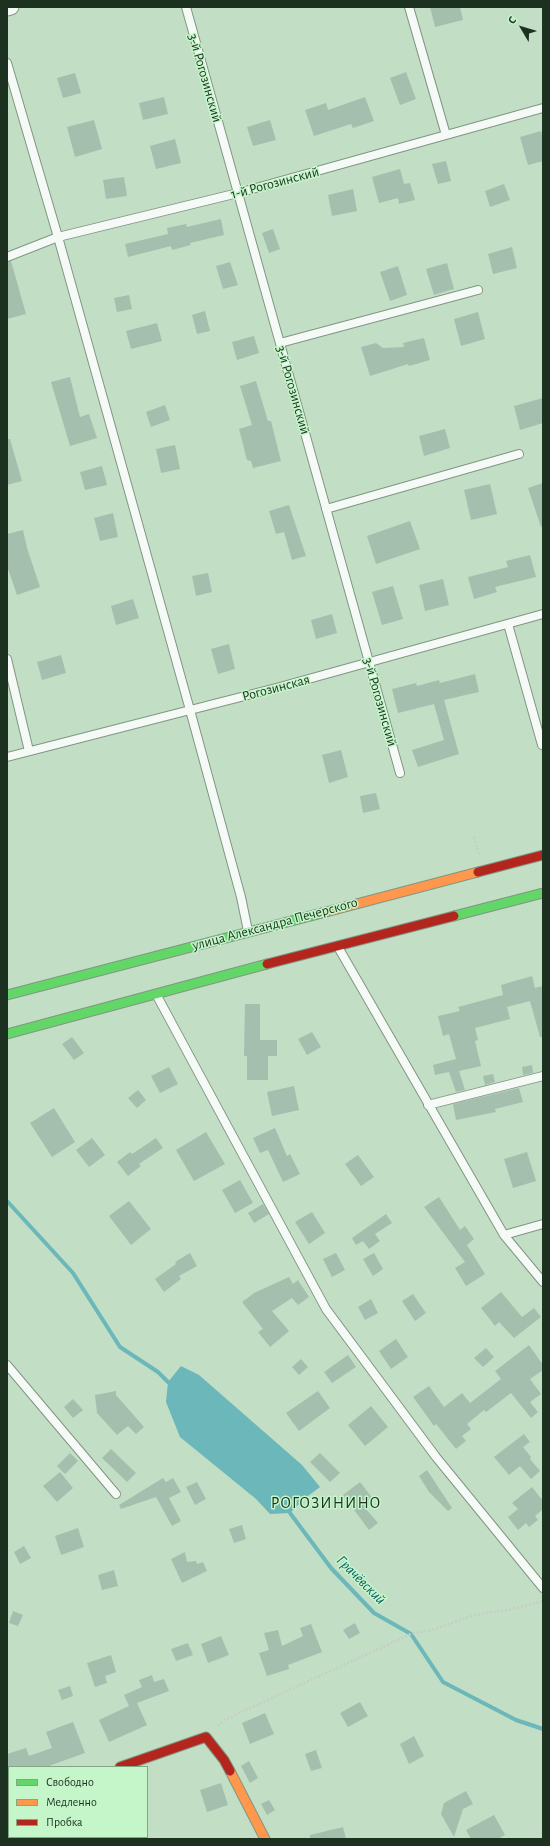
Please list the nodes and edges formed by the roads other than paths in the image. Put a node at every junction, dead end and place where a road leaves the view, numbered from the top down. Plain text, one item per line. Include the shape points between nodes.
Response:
1 (11, 7) edge
2 (186, 7) edge
3 (409, 7) edge
4 (7, 8) edge
5 (7, 63) edge
6 (543, 108) edge
7 (446, 135) junction
8 (238, 193) junction
9 (58, 237) junction
10 (7, 257) edge
11 (478, 290) dead end
12 (280, 343) junction
13 (519, 454) dead end
14 (326, 509) junction
15 (543, 614) edge
16 (508, 624) junction
17 (7, 659) edge
18 (369, 662) junction
19 (190, 710) junction
20 (542, 745) dead end
21 (29, 751) junction
22 (7, 757) edge
23 (400, 774) dead end
24 (543, 855) edge
25 (543, 893) edge
26 (248, 931) junction
27 (337, 946) junction
28 (155, 993) junction
29 (7, 995) edge
30 (7, 1034) edge
31 (543, 1076) edge
32 (428, 1105) junction
33 (543, 1224) edge
34 (504, 1235) junction
35 (543, 1282) edge
36 (7, 1365) edge
37 (116, 1494) dead end
38 (543, 1588) edge
39 (123, 1766) edge
40 (265, 1839) edge

1 - 4 street
2 - 8 lane, 3-й Рогозинский
3 - 7 lane
5 - 9 lane
6 - 7 lane, 1-й Рогозинский
7 - 8 lane, 1-й Рогозинский
8 - 9 lane, 1-й Рогозинский
8 - 12 lane, 3-й Рогозинский
9 - 10 lane, 1-й Рогозинский
9 - 19 lane
11 - 12 lane
12 - 14 lane, 3-й Рогозинский
13 - 14 lane
14 - 18 lane, 3-й Рогозинский
15 - 16 lane, Рогозинская
16 - 18 lane, Рогозинская
16 - 20 lane
17 - 21 lane
18 - 19 lane, Рогозинская
18 - 23 lane, 3-й Рогозинский
19 - 21 lane, Рогозинская
19 - 26 lane
21 - 22 lane, Рогозинская
24 - 26 street, улица Александра Печерского
25 - 27 street
26 - 29 street, улица Александра Печерского
27 - 28 street
27 - 32 lane
28 - 30 street
28 - 38 lane via 326,1309 436,1458
31 - 32 lane
32 - 34 lane
33 - 34 lane
34 - 35 lane
36 - 37 lane
39 - 40 street via 206,1737 224,1760

